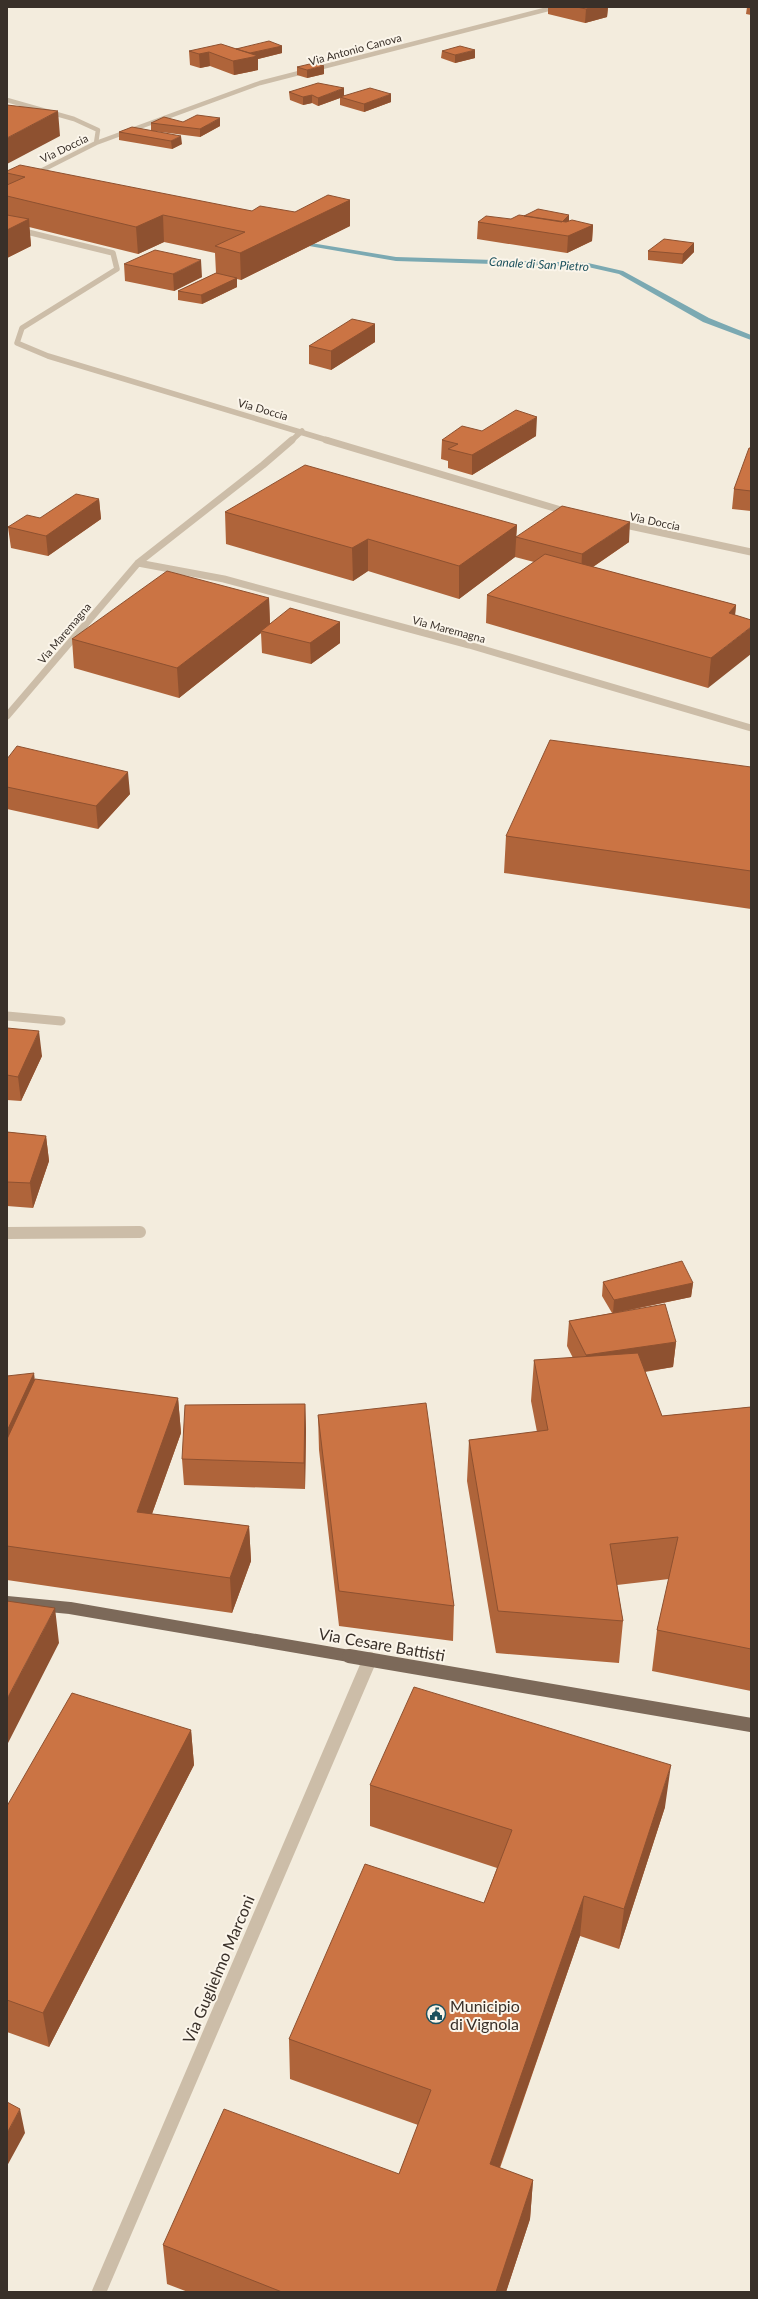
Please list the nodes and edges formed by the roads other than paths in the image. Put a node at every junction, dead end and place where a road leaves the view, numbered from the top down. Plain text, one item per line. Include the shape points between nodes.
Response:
1 (556, 7) edge
2 (7, 100) edge
3 (96, 143) junction
4 (7, 188) edge
5 (7, 228) edge
6 (302, 431) junction
7 (579, 515) edge
8 (610, 522) edge
9 (751, 552) edge
10 (138, 563) junction
11 (7, 716) edge
12 (751, 728) edge
13 (7, 1016) edge
14 (61, 1021) dead end
15 (140, 1232) dead end
16 (7, 1233) edge
17 (7, 1602) edge
18 (370, 1659) junction
19 (751, 1725) edge
20 (99, 2292) edge

1 - 3 street, Via Antonio Canova via 260,84
2 - 3 street, Via Doccia via 74,119 98,130
3 - 4 street, Via Doccia
5 - 6 street, Via Doccia via 113,253 117,269 22,328 17,343 48,356
6 - 7 street, Via Doccia
6 - 10 street, Via Maremagna via 263,465
8 - 9 street, Via Doccia
10 - 11 street, Via Maremagna
10 - 12 street, Via Maremagna via 232,581 469,645
13 - 14 street
15 - 16 street
17 - 18 main road, Via Cesare Battisti via 70,1608
18 - 19 main road, Via Cesare Battisti
18 - 20 street, Via Guglielmo Marconi

